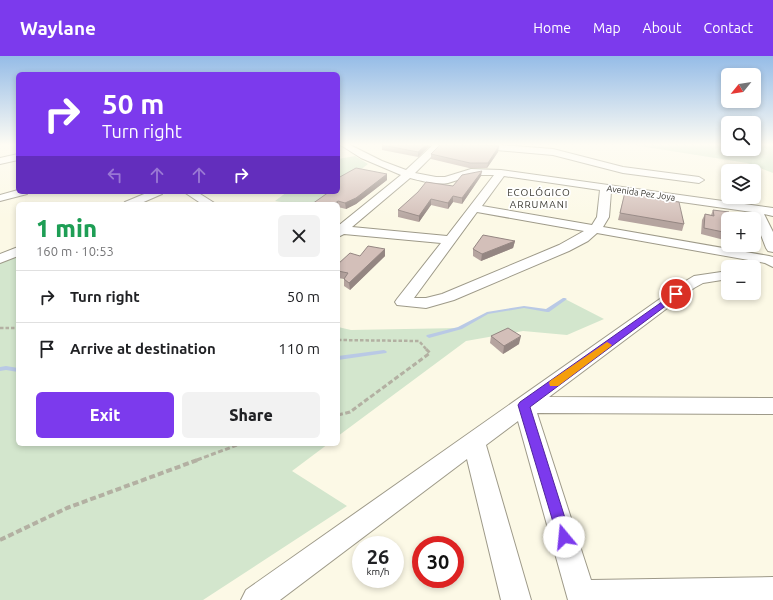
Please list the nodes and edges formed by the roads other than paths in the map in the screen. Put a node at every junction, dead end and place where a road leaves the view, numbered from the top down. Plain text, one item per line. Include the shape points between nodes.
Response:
1 (397, 169) edge
2 (413, 169) edge
3 (499, 169) edge
4 (621, 169) edge
5 (497, 173) junction
6 (408, 174) junction
7 (701, 187) junction
8 (606, 188) junction
9 (16, 194) edge
10 (153, 194) edge
11 (192, 194) edge
12 (0, 198) edge
13 (134, 202) edge
14 (206, 202) edge
15 (475, 208) junction
16 (756, 209) junction
17 (773, 212) edge
18 (595, 229) junction
19 (340, 230) edge
20 (340, 231) edge
21 (450, 240) junction
22 (16, 252) edge
23 (772, 257) edge
24 (0, 259) edge
25 (761, 263) edge
26 (721, 276) edge
27 (524, 405) junction
28 (773, 406) edge
29 (474, 441) junction
30 (773, 592) edge
31 (583, 598) edge
32 (256, 600) edge
33 (516, 600) edge

1 - 6 street, Avenida Pez Joya
2 - 6 street
3 - 5 street
4 - 7 street
5 - 6 street, Avenida Pez Joya via 466,173 446,180
5 - 8 street, Avenida Pez Joya
5 - 15 street
6 - 19 street
7 - 8 street, Avenida Pez Joya
7 - 16 street, Avenida Pez Joya
8 - 18 street via 603,217
9 - 12 street
10 - 13 street
11 - 14 street
15 - 18 street
15 - 21 street
16 - 17 street, Avenida Pez Joya
16 - 23 street via 770,239
18 - 21 street via 564,248 448,297 426,303 403,302
18 - 23 street
20 - 21 street
22 - 24 street
23 - 25 street
26 - 27 street via 699,279
27 - 28 street
27 - 29 street
27 - 31 street
29 - 32 street
29 - 33 street
30 - 31 street

